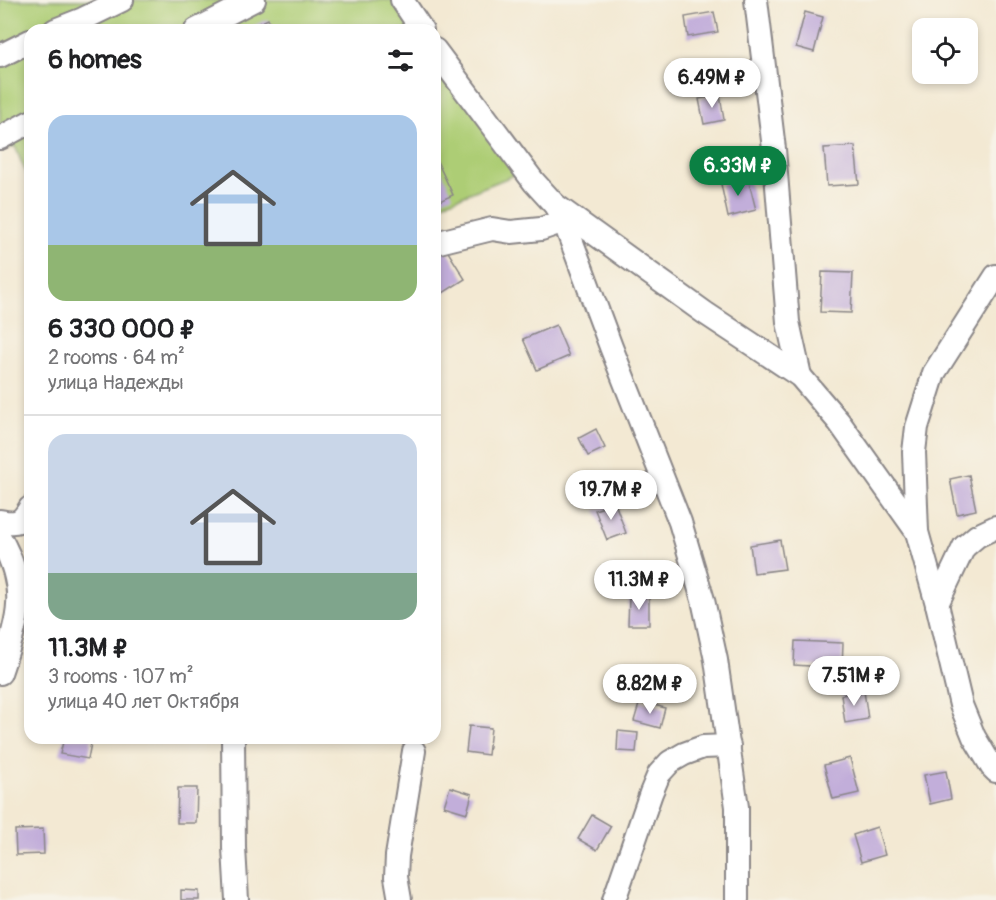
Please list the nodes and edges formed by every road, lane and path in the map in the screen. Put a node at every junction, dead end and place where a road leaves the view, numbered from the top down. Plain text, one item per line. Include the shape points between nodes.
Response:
1 (122, 0) edge
2 (254, 0) edge
3 (756, 0) edge
4 (404, 1) edge
5 (70, 24) edge
6 (208, 24) edge
7 (418, 24) edge
8 (24, 44) edge
9 (0, 56) edge
10 (441, 58) edge
11 (560, 213) junction
12 (441, 242) edge
13 (996, 276) edge
14 (800, 376) junction
15 (24, 516) edge
16 (0, 521) edge
17 (996, 527) edge
18 (918, 532) junction
19 (0, 538) edge
20 (937, 604) junction
21 (0, 673) edge
22 (233, 744) edge
23 (729, 746) junction
24 (414, 751) dead end
25 (996, 771) edge
26 (237, 900) edge
27 (400, 900) edge
28 (614, 900) edge
29 (737, 900) edge

1 - 5 street
2 - 6 street
3 - 14 street via 774,149 788,322
4 - 7 street
8 - 9 street
10 - 11 street
11 - 12 street via 541,229 492,229
11 - 14 street
11 - 23 street via 680,522 714,650
13 - 18 street via 934,373 923,404 914,452
14 - 18 street via 839,422
15 - 16 street via 14,524
17 - 20 street via 964,547
18 - 20 street
19 - 21 street via 16,575 19,596 13,635
20 - 25 street via 961,705 974,737
22 - 26 street
23 - 28 street via 703,747 684,754 659,774
23 - 29 street via 737,807
24 - 27 street via 397,856

